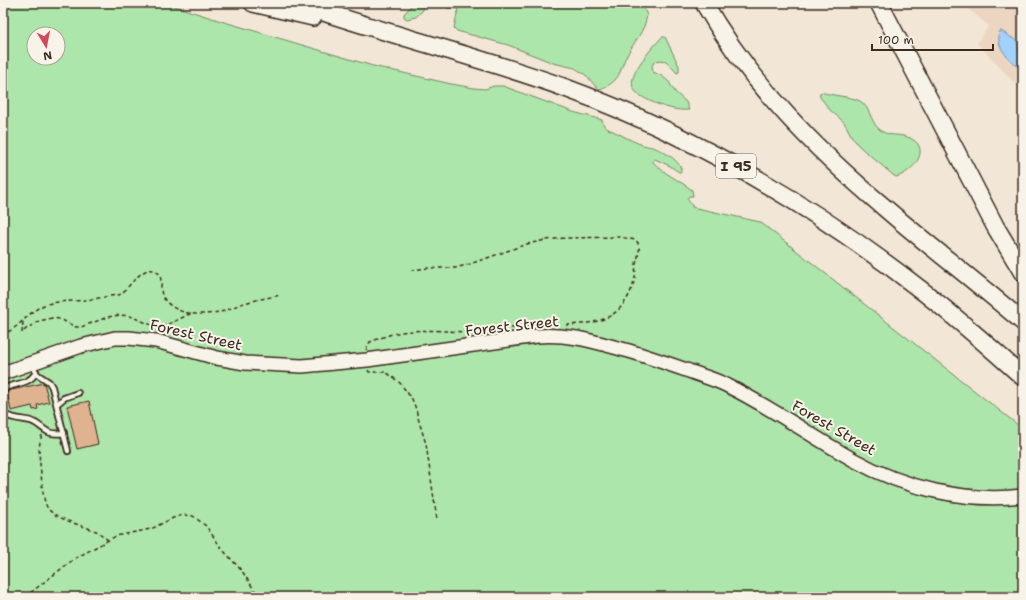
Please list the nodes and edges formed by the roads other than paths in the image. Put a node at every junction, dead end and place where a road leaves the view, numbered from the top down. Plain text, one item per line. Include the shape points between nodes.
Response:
1 (252, 3) edge
2 (298, 3) edge
3 (704, 3) edge
4 (879, 3) edge
5 (426, 43) junction
6 (1023, 273) edge
7 (1023, 322) edge
8 (34, 368) junction
9 (3, 373) edge
10 (1023, 377) edge
11 (3, 389) edge
12 (78, 393) dead end
13 (57, 404) junction
14 (3, 414) edge
15 (64, 433) junction
16 (68, 451) dead end
17 (1023, 496) edge

1 - 5 highway
2 - 5 highway, I 95
3 - 7 highway via 752,74 810,139 885,209
4 - 6 highway via 995,226
5 - 10 highway, I 95 via 532,76 623,110 690,141 755,176 829,223 900,274 982,340
8 - 9 street, Forest Street
8 - 11 lane via 34,377 29,381
8 - 13 lane via 49,382
8 - 17 street, Forest Street via 97,341 115,338 156,341 217,358 259,365 302,366 367,360 543,336 580,338 673,365 726,385 854,460 891,478 926,489 964,495
12 - 13 lane via 64,398
13 - 15 lane
14 - 15 lane via 34,422 50,433
15 - 16 lane

